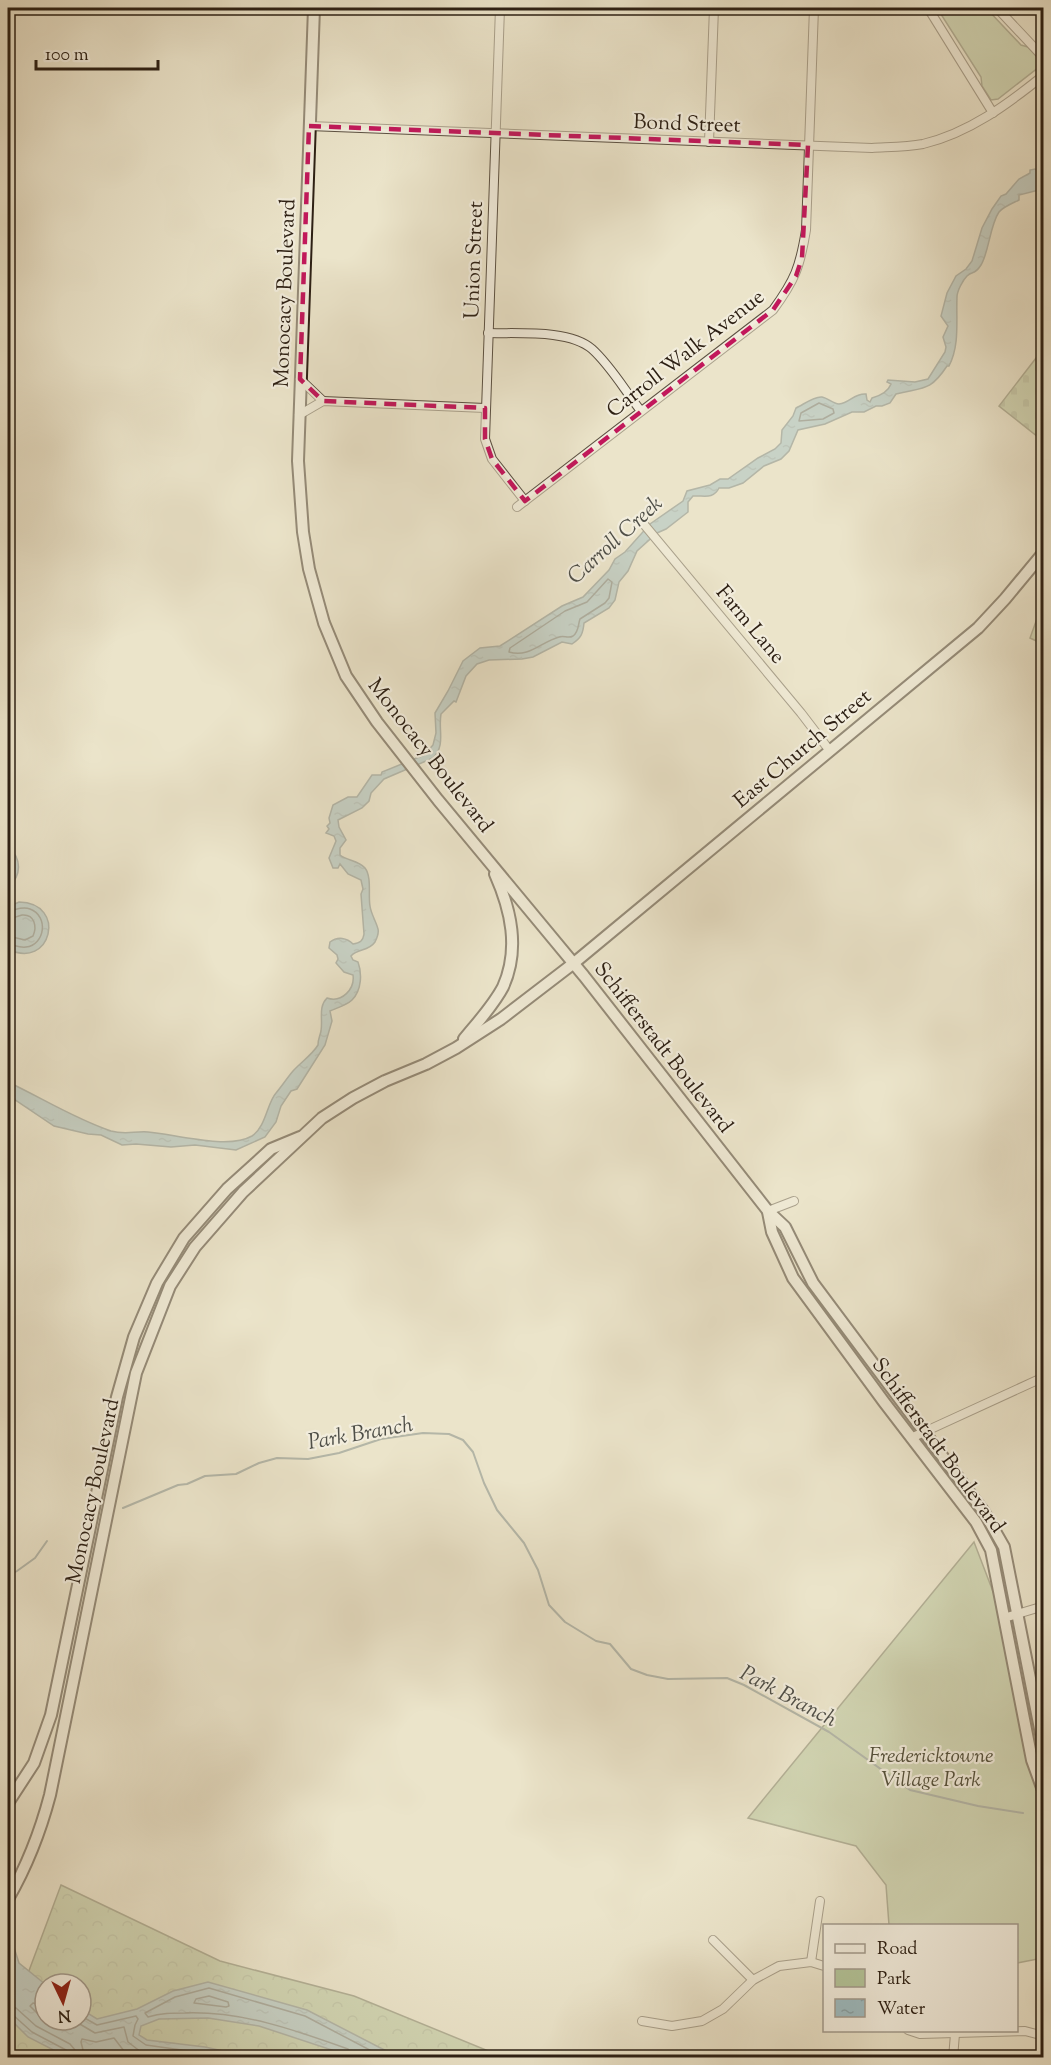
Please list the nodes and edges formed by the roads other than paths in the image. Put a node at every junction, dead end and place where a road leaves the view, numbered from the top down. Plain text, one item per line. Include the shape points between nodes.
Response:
1 (314, 8) edge
2 (500, 8) edge
3 (714, 8) edge
4 (814, 8) edge
5 (928, 8) edge
6 (997, 8) edge
7 (1044, 58) edge
8 (1044, 75) edge
9 (993, 113) junction
10 (309, 126) junction
11 (495, 134) junction
12 (709, 142) junction
13 (808, 146) junction
14 (488, 333) junction
15 (300, 379) junction
16 (323, 401) junction
17 (485, 408) junction
18 (641, 411) junction
19 (299, 415) junction
20 (525, 501) junction
21 (517, 507) dead end
22 (642, 522) dead end
23 (1044, 552) edge
24 (830, 750) junction
25 (490, 863) junction
26 (573, 963) junction
27 (456, 1048) junction
28 (303, 1136) junction
29 (794, 1201) dead end
30 (768, 1211) junction
31 (1044, 1377) edge
32 (923, 1432) junction
33 (911, 1438) junction
34 (1044, 1606) edge
35 (1018, 1614) junction
36 (1004, 1618) junction
37 (1044, 1749) edge
38 (1044, 1793) edge
39 (8, 1803) edge
40 (8, 1899) edge
41 (820, 1901) dead end
42 (713, 1940) dead end
43 (811, 1962) junction
44 (823, 1965) edge
45 (753, 1980) junction
46 (642, 2021) dead end
47 (1018, 2031) edge
48 (912, 2032) edge
49 (1002, 2032) edge
50 (955, 2034) junction
51 (1044, 2036) edge
52 (953, 2058) edge

1 - 10 main road, Monocacy Boulevard
2 - 11 street, Union Street
3 - 12 street
4 - 13 street, Carroll Walk Avenue
5 - 9 street
6 - 7 street
8 - 9 street, Bond Street
9 - 13 street, Bond Street via 958,132 922,144 872,148
10 - 11 street, Bond Street
10 - 15 main road, Monocacy Boulevard
11 - 12 street, Bond Street
11 - 14 street, Union Street
12 - 13 street, Bond Street
13 - 18 street, Carroll Walk Avenue via 806,230 802,258 789,289 773,310
14 - 17 street, Union Street
14 - 18 street via 577,340 591,348
15 - 16 street
15 - 19 main road, Monocacy Boulevard
16 - 17 street
16 - 19 street
17 - 20 street, Union Street via 485,438 492,459
18 - 20 street, Carroll Walk Avenue
19 - 25 main road, Monocacy Boulevard via 298,473 309,569 324,623 346,676 377,722
20 - 21 street, Carroll Walk Avenue
22 - 24 street, Farm Lane
23 - 24 main road, East Church Street via 978,628
24 - 26 main road, East Church Street
25 - 26 main road, Monocacy Boulevard
25 - 27 main road via 512,925 511,959 499,993
26 - 27 main road, Monocacy Boulevard
26 - 30 main road, Schifferstadt Boulevard
27 - 28 main road, Monocacy Boulevard via 353,1098
28 - 39 main road, Monocacy Boulevard via 271,1149 227,1189 183,1238 157,1283 134,1337 117,1396 44,1741
28 - 40 main road, Monocacy Boulevard via 243,1192 195,1246 170,1286 155,1321 136,1373 50,1795 41,1830
29 - 30 street
30 - 32 main road, Schifferstadt Boulevard via 785,1227 813,1283
30 - 33 main road, Schifferstadt Boulevard via 772,1232 793,1278
31 - 32 street
32 - 33 street
32 - 35 main road, Schifferstadt Boulevard via 998,1535
33 - 36 main road, Schifferstadt Boulevard via 976,1522 992,1550
34 - 35 street
35 - 36 street
35 - 37 main road, Schifferstadt Boulevard
36 - 38 main road, Schifferstadt Boulevard via 1032,1760
41 - 43 street
42 - 45 street
43 - 44 street
43 - 45 street via 779,1966
45 - 46 street via 723,2009 702,2021 672,2026
47 - 51 street
48 - 50 street
49 - 50 street
50 - 52 street

